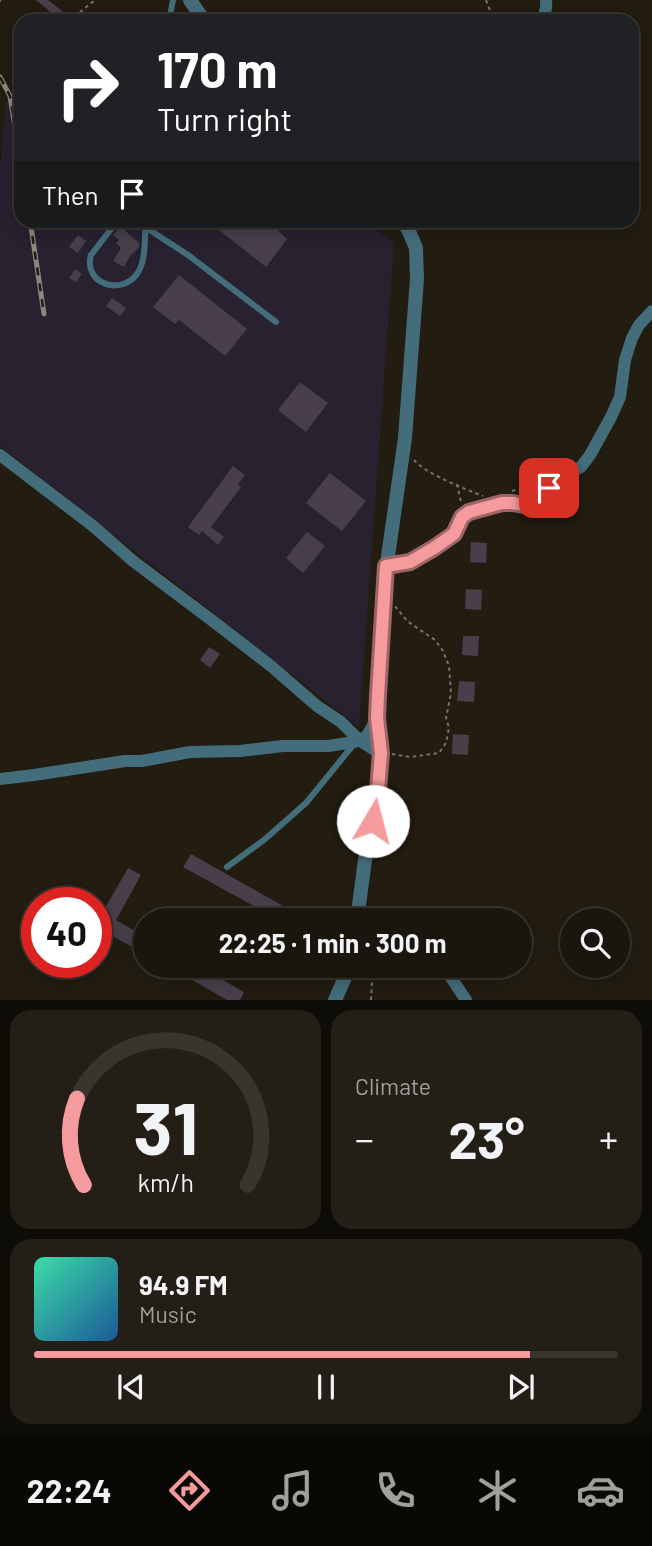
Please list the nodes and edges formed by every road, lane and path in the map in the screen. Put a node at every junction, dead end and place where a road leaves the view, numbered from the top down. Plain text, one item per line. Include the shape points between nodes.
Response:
1 (95, 0) edge
2 (78, 14) edge
3 (112, 228) edge
4 (145, 228) edge
5 (151, 228) edge
6 (407, 228) edge
7 (652, 311) edge
8 (276, 323) dead end
9 (0, 455) edge
10 (412, 457) dead end
11 (457, 484) junction
12 (537, 484) dead end
13 (510, 492) dead end
14 (486, 496) dead end
15 (462, 517) junction
16 (386, 566) junction
17 (383, 591) junction
18 (377, 718) junction
19 (357, 741) junction
20 (381, 753) junction
21 (0, 779) edge
22 (227, 867) dead end
23 (361, 908) edge
24 (345, 978) edge
25 (372, 978) edge
26 (451, 978) edge
27 (335, 1000) edge
28 (371, 1000) edge
29 (466, 1000) edge

1 - 2 path
3 - 4 lane via 91,255 89,267 97,279 119,286 138,273
5 - 8 lane
6 - 16 street via 416,248 417,279 405,438
7 - 15 street via 632,338 620,397 581,467 530,503 502,503
9 - 19 street via 260,657 341,722
10 - 11 path
11 - 14 path
11 - 15 path
12 - 13 path
15 - 16 street via 454,534 434,548 410,562
16 - 17 street
17 - 18 street
17 - 20 path via 407,621 443,651 451,693 448,734 439,753 410,757
18 - 19 street via 367,736
18 - 20 street
19 - 20 street
19 - 21 street via 190,752
19 - 22 lane via 306,803
20 - 23 street
24 - 27 street
25 - 28 path
26 - 29 street

